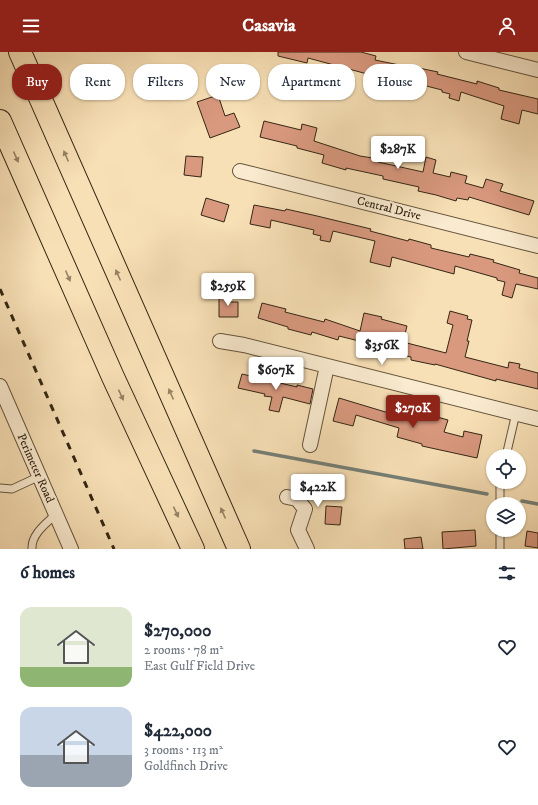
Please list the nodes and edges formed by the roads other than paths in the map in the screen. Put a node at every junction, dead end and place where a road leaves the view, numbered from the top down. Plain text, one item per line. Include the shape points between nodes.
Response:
1 (20, 52) edge
2 (466, 52) edge
3 (538, 70) edge
4 (0, 121) edge
5 (240, 171) dead end
6 (538, 246) edge
7 (220, 342) dead end
8 (327, 366) junction
9 (0, 386) edge
10 (516, 413) junction
11 (538, 419) edge
12 (310, 445) dead end
13 (508, 449) edge
14 (40, 476) junction
15 (0, 488) edge
16 (287, 497) dead end
17 (56, 514) junction
18 (500, 537) edge
19 (32, 549) edge
20 (72, 549) edge
21 (193, 549) edge
22 (239, 549) edge
23 (307, 549) edge
24 (500, 549) edge

22 -> 1 highway
2 - 3 street
4 -> 21 highway via 113,377
5 - 6 street, Central Drive
7 - 8 street via 244,345
8 - 10 street
8 - 12 street
9 - 14 street, Perimeter Road
10 - 11 street
10 - 13 lane
14 - 15 lane via 12,488
14 - 17 street, Perimeter Road
16 - 23 street via 297,500 305,509 298,530
17 - 19 lane via 39,530 31,543
17 - 20 street, Perimeter Road
18 - 24 lane

